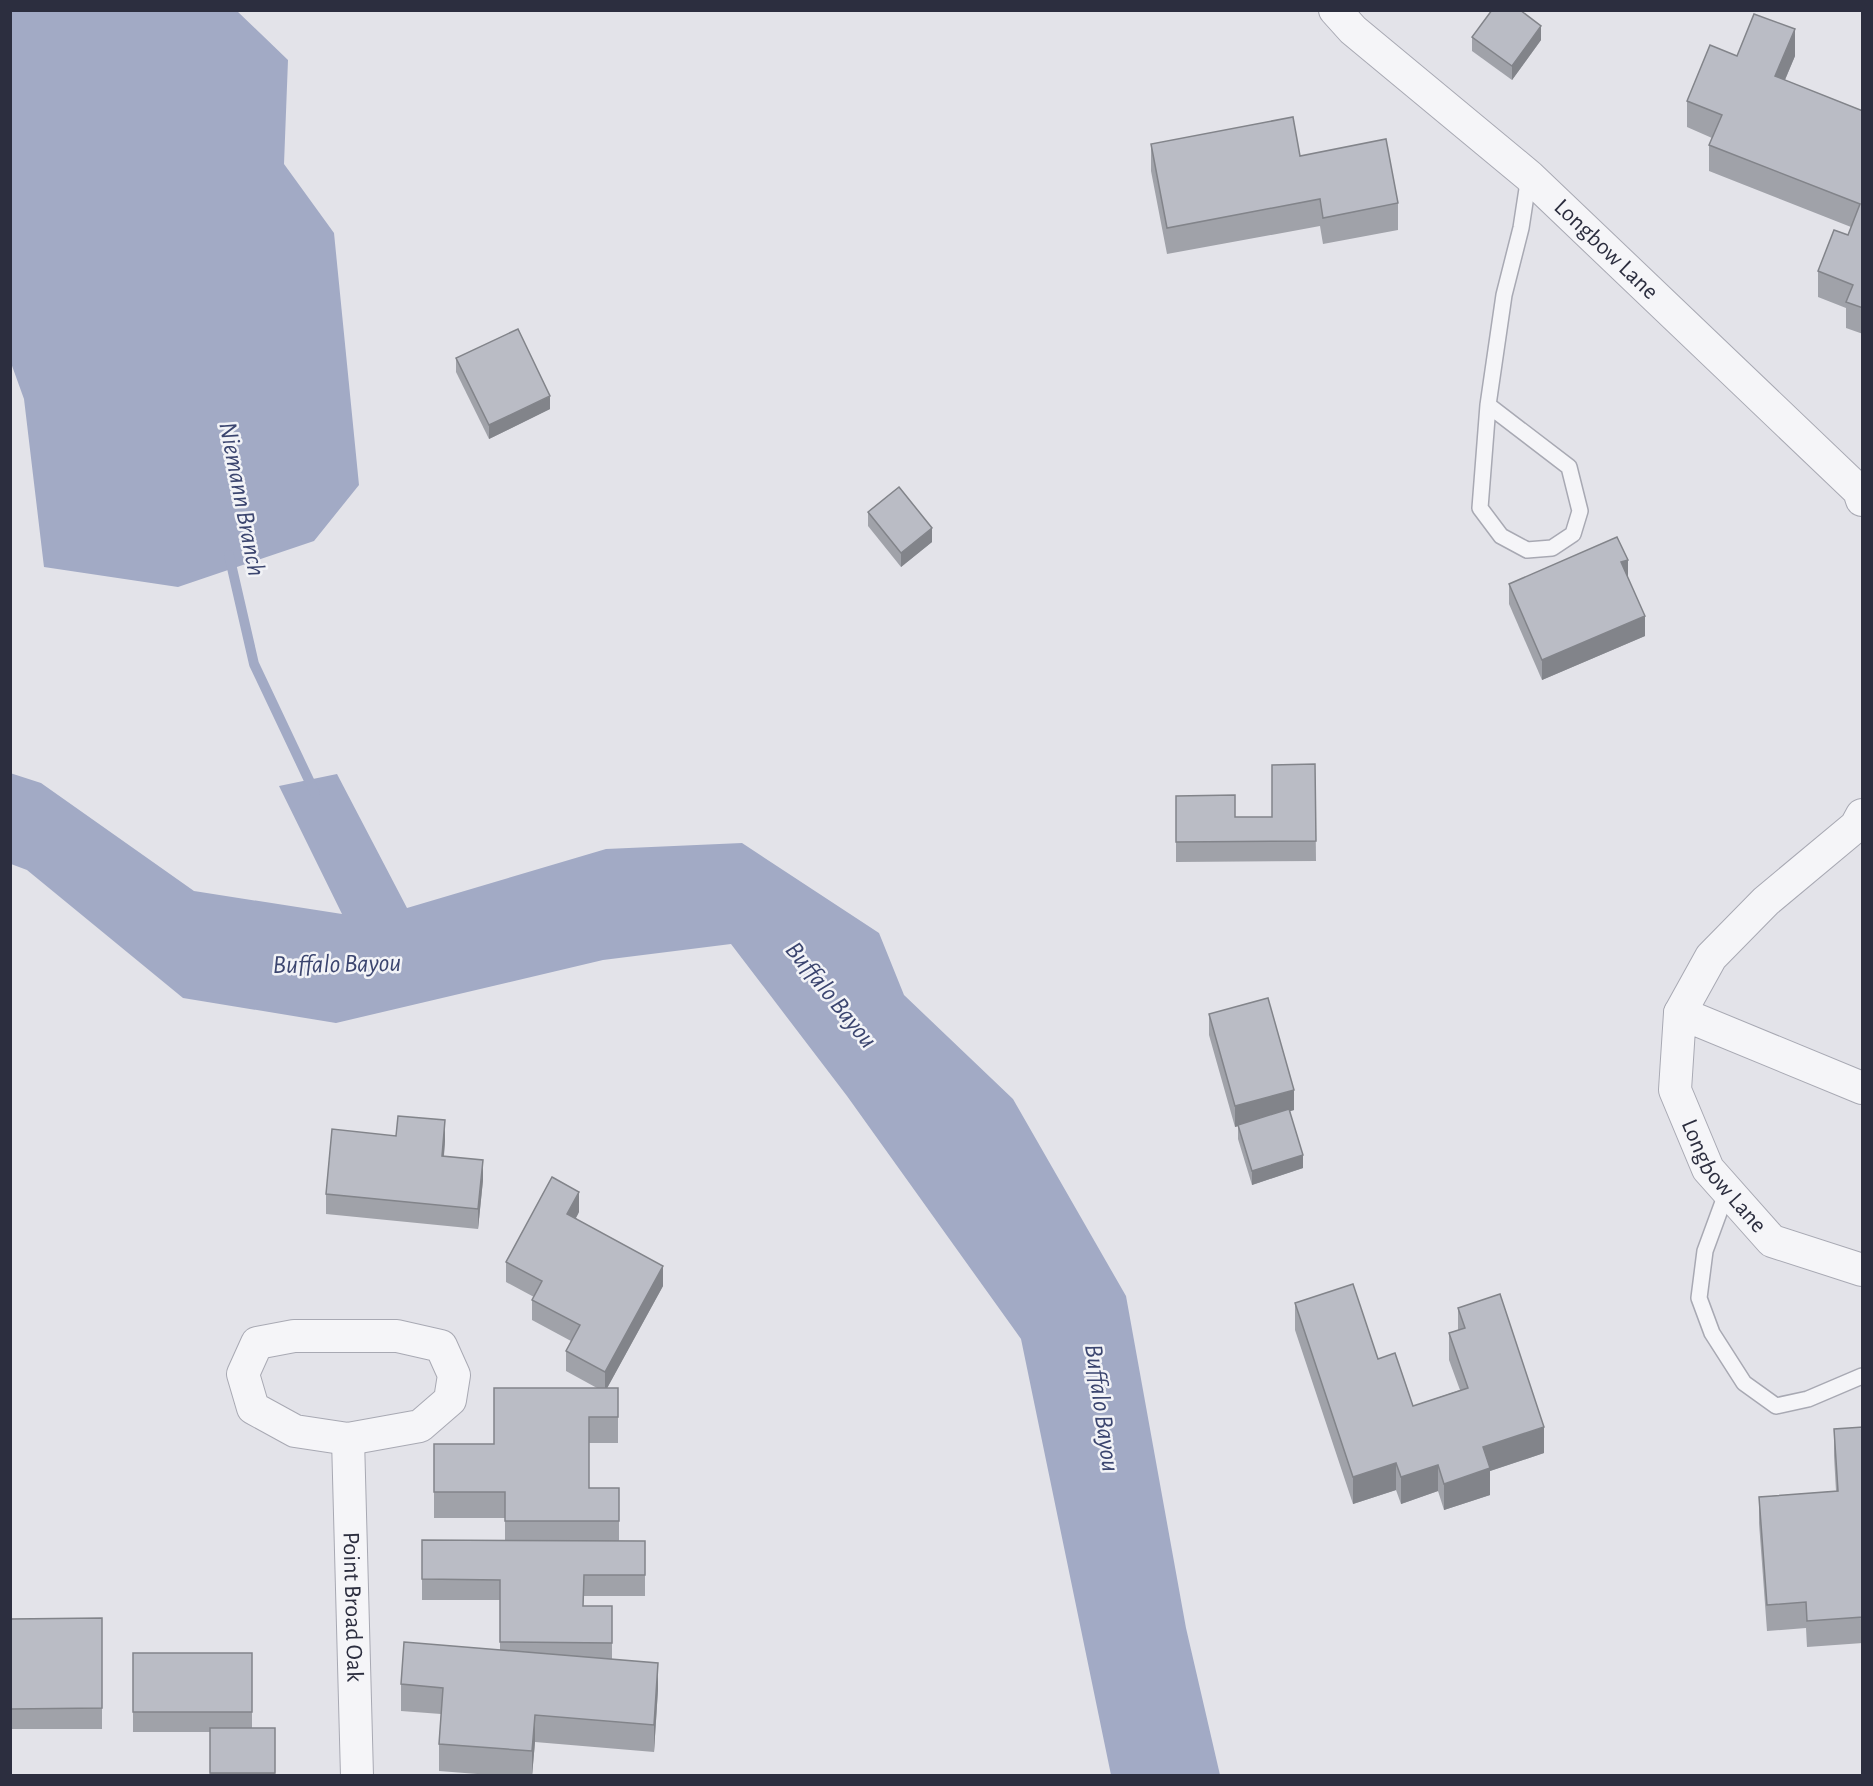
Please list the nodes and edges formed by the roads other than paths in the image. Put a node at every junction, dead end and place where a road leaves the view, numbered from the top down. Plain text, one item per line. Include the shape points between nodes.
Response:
1 (1335, 10) edge
2 (1528, 176) junction
3 (1488, 405) junction
4 (1863, 500) edge
5 (1863, 815) edge
6 (1680, 1012) junction
7 (1863, 1088) edge
8 (1727, 1191) junction
9 (1863, 1270) edge
10 (1863, 1376) edge
11 (348, 1439) junction
12 (357, 1776) edge

1 - 2 street, Longbow Lane via 1353,30
2 - 3 lane via 1521,228 1504,295
2 - 4 street, Longbow Lane via 1859,491
3 - 3 lane via 1480,508 1501,536 1527,550 1552,548 1573,534 1580,511 1569,467
5 - 6 street, Longbow Lane via 1857,826 1766,901 1711,957
6 - 7 street
6 - 8 street, Longbow Lane via 1675,1090 1708,1169
8 - 9 street, Longbow Lane via 1772,1241
8 - 10 lane via 1705,1251 1699,1298 1712,1333 1744,1383 1776,1406 1808,1400
11 - 11 street via 420,1426 450,1400 454,1375 441,1346 397,1336 294,1336 257,1343 243,1374 253,1408 295,1431
11 - 12 street, Point Broad Oak

